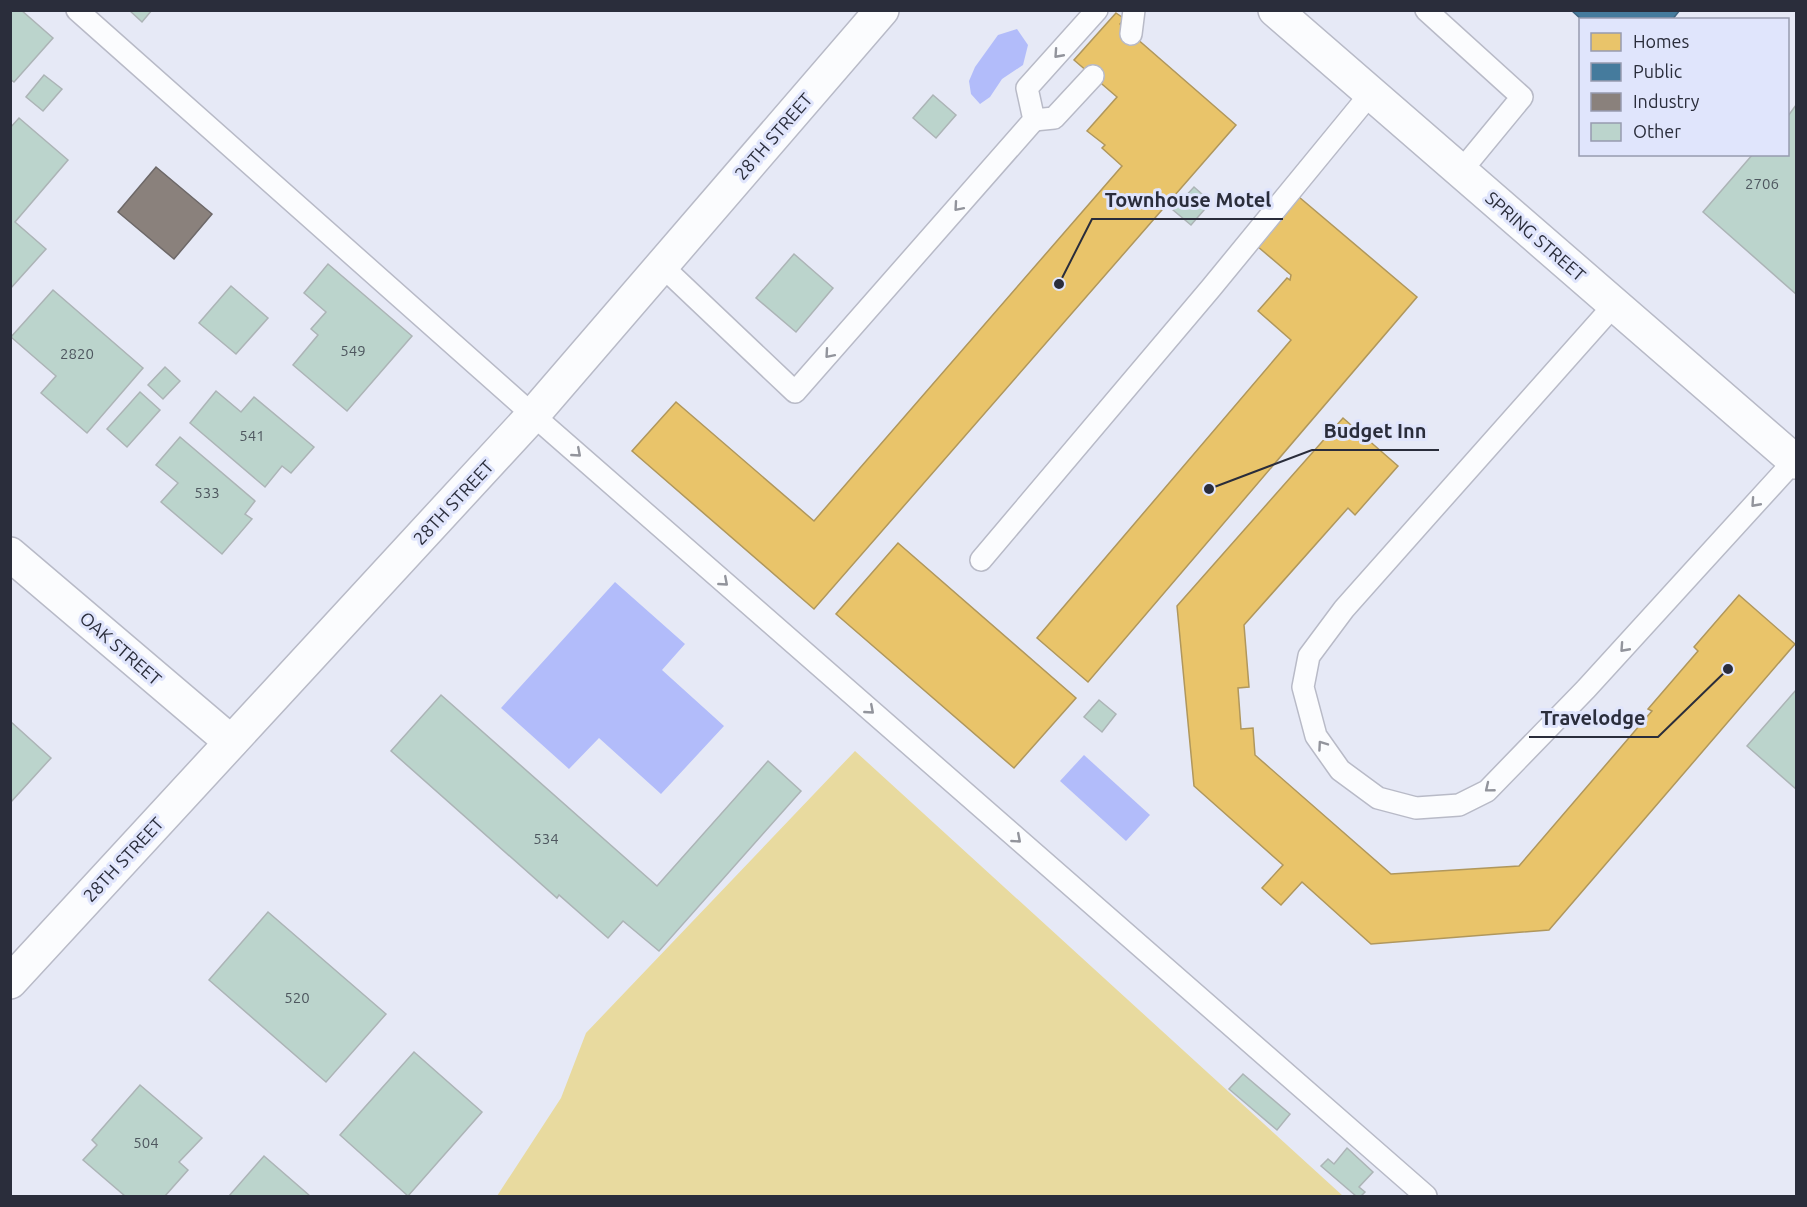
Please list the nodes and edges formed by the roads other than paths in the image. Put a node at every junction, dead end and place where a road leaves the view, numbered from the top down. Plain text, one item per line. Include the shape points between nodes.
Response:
1 (77, 10) edge
2 (882, 10) edge
3 (1097, 10) edge
4 (1134, 10) edge
5 (1275, 10) edge
6 (1426, 10) edge
7 (1131, 34) dead end
8 (1093, 76) dead end
9 (1371, 93) junction
10 (1034, 120) junction
11 (1461, 171) junction
12 (661, 265) junction
13 (1615, 304) junction
14 (533, 415) junction
15 (1796, 461) edge
16 (10, 554) edge
17 (981, 560) dead end
18 (231, 742) junction
19 (10, 982) edge
20 (1426, 1197) edge

1 - 14 lane
2 - 12 street, 28TH STREET
3 -> 10 lane via 1027,88
4 - 7 lane
5 - 9 street, SPRING STREET
6 - 11 lane via 1522,97
8 - 10 lane via 1054,118
9 - 11 street, SPRING STREET
9 - 17 lane
10 -> 12 lane via 795,392
11 - 13 street, SPRING STREET
12 - 14 street, 28TH STREET
13 - 15 street, SPRING STREET
15 -> 13 lane via 1487,791 1459,805 1416,808 1378,798 1340,770 1316,736 1303,687 1309,656 1344,609
14 - 18 street, 28TH STREET
14 -> 20 lane
16 - 18 street, OAK STREET
18 - 19 street, 28TH STREET

